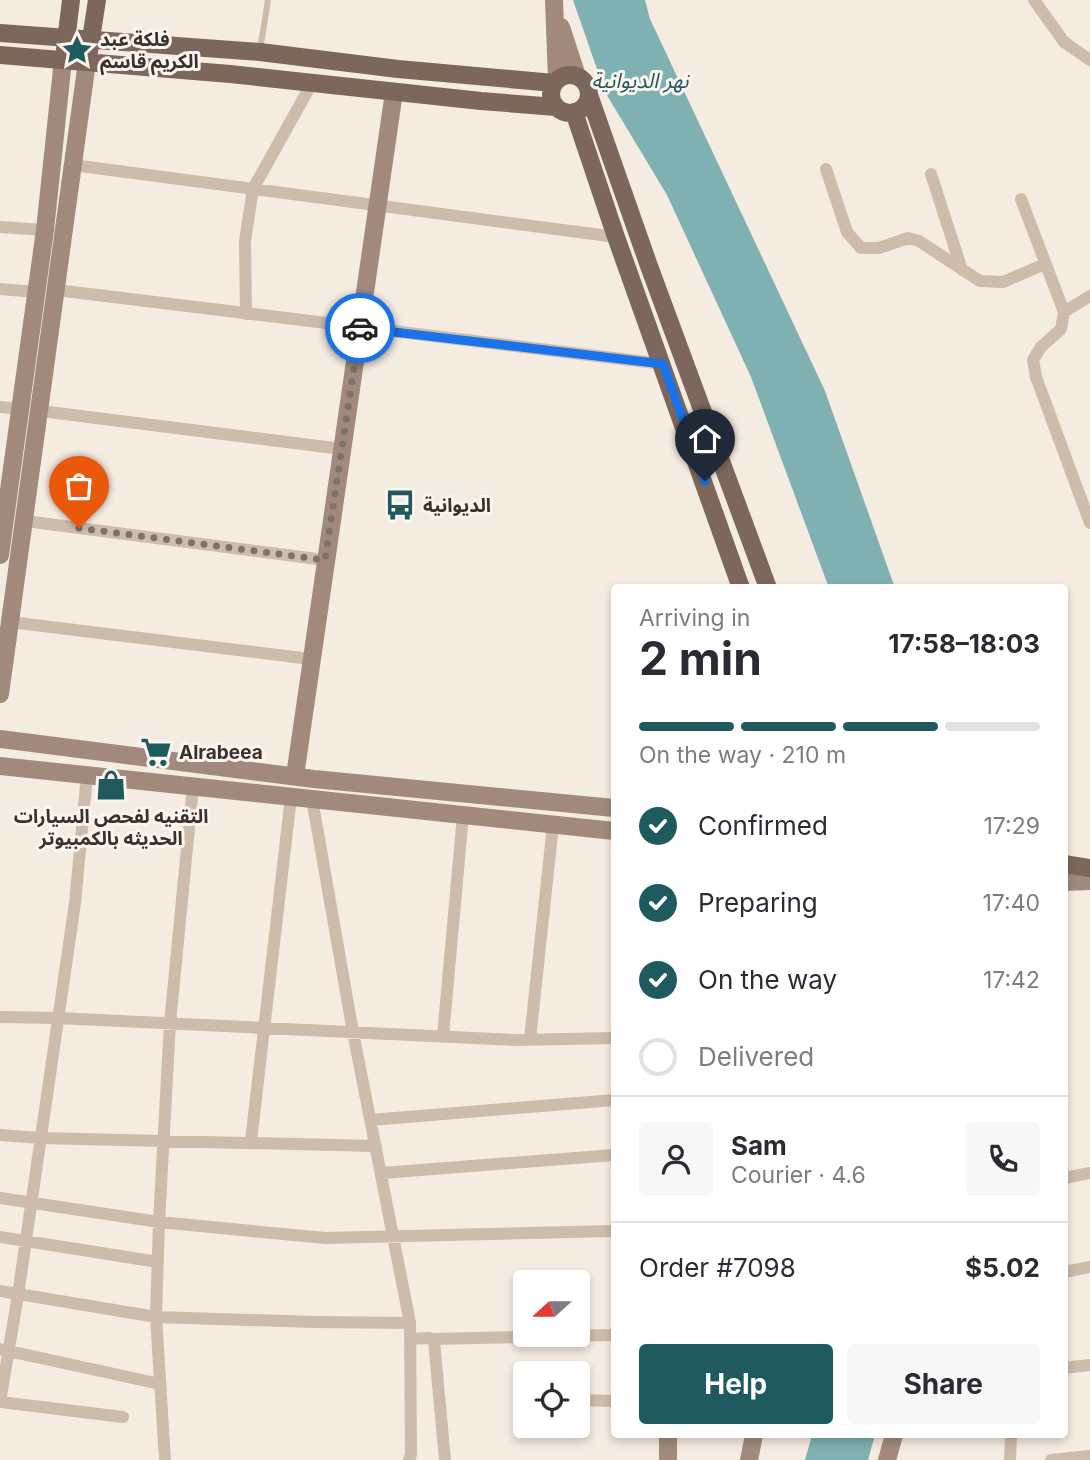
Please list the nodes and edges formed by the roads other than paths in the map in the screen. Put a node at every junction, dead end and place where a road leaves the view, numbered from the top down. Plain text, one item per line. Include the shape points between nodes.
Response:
1 (71, 0) edge
2 (97, 0) edge
3 (268, 0) edge
4 (1034, 0) edge
5 (554, 5) edge
6 (0, 33) edge
7 (66, 38) junction
8 (90, 40) junction
9 (260, 52) junction
10 (0, 55) edge
11 (63, 60) junction
12 (1090, 60) edge
13 (87, 62) junction
14 (578, 76) junction
15 (556, 81) junction
16 (312, 83) junction
17 (394, 92) junction
18 (589, 95) junction
19 (556, 107) junction
20 (574, 113) junction
21 (73, 165) junction
22 (826, 169) dead end
23 (931, 174) dead end
24 (253, 190) junction
25 (1021, 199) dead end
26 (377, 207) junction
27 (0, 227) edge
28 (45, 230) junction
29 (616, 237) junction
30 (1045, 264) junction
31 (649, 266) junction
32 (629, 271) junction
33 (962, 271) junction
34 (0, 289) edge
35 (56, 290) junction
36 (36, 292) junction
37 (1090, 296) edge
38 (1064, 313) junction
39 (246, 314) junction
40 (358, 328) junction
41 (663, 364) junction
42 (0, 407) edge
43 (20, 409) junction
44 (41, 411) junction
45 (342, 449) junction
46 (25, 521) junction
47 (744, 521) junction
48 (1090, 523) edge
49 (2, 528) edge
50 (721, 528) junction
51 (0, 555) edge
52 (325, 560) junction
53 (740, 584) edge
54 (767, 584) edge
55 (10, 622) junction
56 (311, 659) junction
57 (0, 694) edge
58 (0, 738) edge
59 (0, 766) edge
60 (87, 775) junction
61 (295, 776) junction
62 (193, 787) junction
63 (291, 797) junction
64 (312, 799) junction
65 (611, 808) edge
66 (463, 815) junction
67 (552, 825) junction
68 (611, 831) edge
69 (1068, 863) edge
70 (1090, 865) edge
71 (1090, 881) edge
72 (1068, 882) edge
73 (0, 1017) edge
74 (58, 1018) junction
75 (170, 1023) junction
76 (265, 1028) junction
77 (353, 1032) junction
78 (443, 1036) junction
79 (611, 1038) edge
80 (530, 1039) junction
81 (611, 1100) edge
82 (371, 1120) junction
83 (0, 1135) edge
84 (40, 1138) junction
85 (164, 1141) junction
86 (251, 1141) junction
87 (376, 1146) junction
88 (611, 1155) edge
89 (382, 1172) junction
90 (1090, 1173) edge
91 (1068, 1177) edge
92 (0, 1198) edge
93 (31, 1201) junction
94 (159, 1222) junction
95 (611, 1231) edge
96 (0, 1237) edge
97 (395, 1238) junction
98 (26, 1242) junction
99 (158, 1262) junction
100 (1090, 1267) edge
101 (1068, 1271) edge
102 (0, 1291) edge
103 (18, 1295) junction
104 (156, 1317) junction
105 (410, 1323) junction
106 (611, 1335) edge
107 (410, 1339) junction
108 (431, 1339) junction
109 (5, 1350) edge
110 (1090, 1364) edge
111 (1068, 1367) edge
112 (160, 1384) junction
113 (590, 1400) edge
114 (611, 1401) edge
115 (0, 1402) edge
116 (122, 1417) dead end
117 (668, 1438) edge
118 (753, 1438) edge
119 (893, 1438) edge
120 (1011, 1438) edge
121 (1090, 1456) edge
122 (164, 1460) edge
123 (410, 1460) edge
124 (445, 1460) edge
125 (668, 1460) edge
126 (749, 1460) edge
127 (887, 1460) edge
128 (1010, 1460) edge
129 (1051, 1460) edge

1 - 7 main road
2 - 8 main road
3 - 9 lane
4 - 12 street via 1064,42
5 - 14 main road
5 - 15 main road
6 - 7 main road
7 - 8 main road
7 - 11 main road
8 - 9 main road
8 - 13 main road
9 - 15 main road
10 - 11 main road
11 - 13 main road
11 - 28 main road
13 - 16 main road
13 - 21 main road
14 - 15 main road via 565,75
14 - 18 main road
15 - 19 main road via 551,95
16 - 17 main road
16 - 24 street
17 - 19 main road
17 - 26 main road
18 - 20 main road
18 - 31 main road
19 - 20 main road
20 - 29 main road
21 - 24 street
21 - 35 main road
22 - 33 street via 846,232 861,248 879,248 908,238
23 - 33 street
24 - 26 street
24 - 39 street via 244,241
25 - 30 street
26 - 29 street
26 - 40 main road
27 - 28 street
28 - 36 main road
29 - 32 main road
30 - 33 street via 1003,282 980,281
30 - 38 street
31 - 32 main road
31 - 47 main road
32 - 41 main road
34 - 36 street
35 - 39 street
35 - 44 main road
36 - 43 main road
37 - 38 street
38 - 48 street via 1061,329 1033,360
39 - 40 street
40 - 41 street
40 - 45 main road
41 - 50 main road
42 - 43 street
43 - 49 main road
44 - 45 street
44 - 46 main road
45 - 52 main road
46 - 52 street
46 - 55 main road
47 - 50 main road
47 - 54 main road
49 - 51 main road
50 - 53 main road
52 - 56 main road
55 - 56 street
55 - 57 main road
56 - 61 main road
58 - 61 main road
59 - 60 main road
60 - 62 main road
60 - 74 street
61 - 65 main road
62 - 63 main road
62 - 75 street
63 - 64 main road
63 - 76 street
64 - 66 main road
64 - 77 street
66 - 67 main road
66 - 78 street
67 - 68 main road
67 - 80 street
69 - 70 main road
71 - 72 main road
73 - 74 street
74 - 75 street
74 - 84 street
75 - 76 street
75 - 85 street
76 - 77 street
76 - 86 street
77 - 78 street
77 - 82 street
78 - 80 street
79 - 80 street
81 - 82 street
82 - 87 street
83 - 84 street
84 - 85 street
84 - 93 street
85 - 86 street
85 - 94 street
86 - 87 street
87 - 89 street
88 - 89 street
89 - 97 street
90 - 91 street
92 - 93 street
93 - 94 street
93 - 98 street
94 - 97 street via 325,1238
94 - 99 street
95 - 97 street
96 - 98 street
97 - 105 street
98 - 99 street
98 - 103 street
99 - 104 street
100 - 101 street
102 - 103 street
103 - 104 street
103 - 109 street
104 - 105 street
104 - 112 street
105 - 107 street
106 - 108 street
107 - 108 street
107 - 123 street
108 - 124 street
109 - 112 street
109 - 115 street
110 - 111 street
112 - 122 street
113 - 114 street
115 - 116 street
117 - 125 main road
118 - 126 main road
119 - 127 main road
120 - 128 street
121 - 129 street

